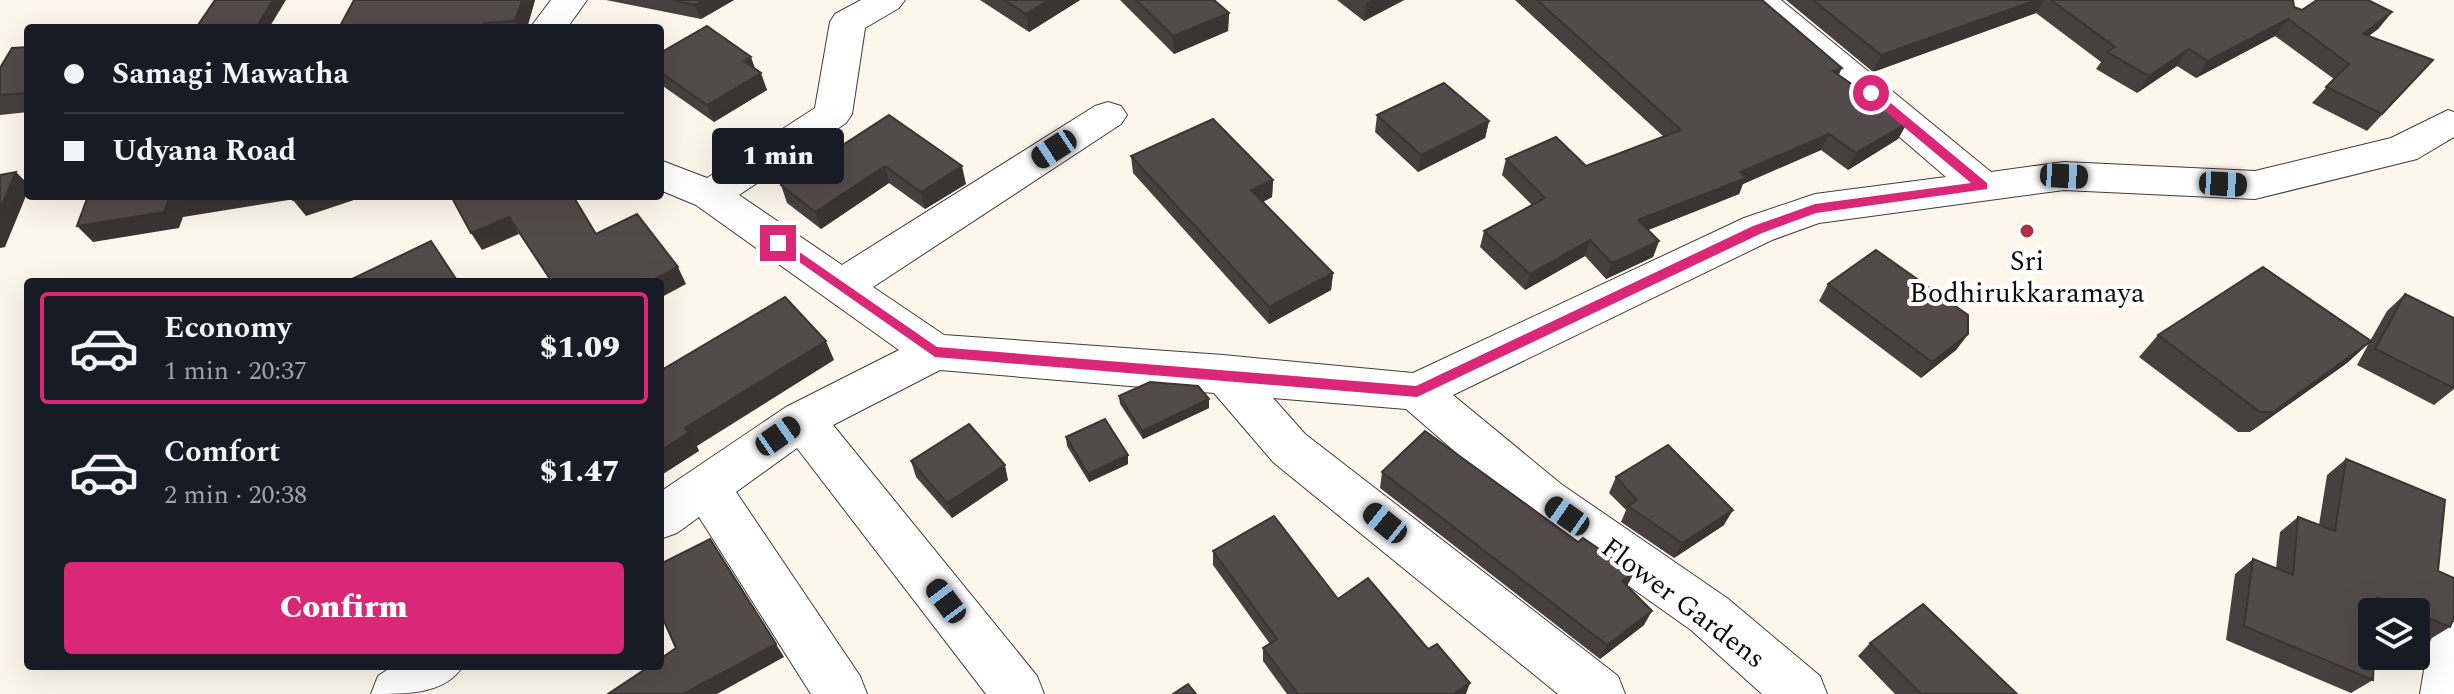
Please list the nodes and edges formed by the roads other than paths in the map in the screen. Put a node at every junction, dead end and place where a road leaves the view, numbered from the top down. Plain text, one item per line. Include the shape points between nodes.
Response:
1 (569, 0) edge
2 (887, 0) edge
3 (1759, 0) edge
4 (551, 24) edge
5 (1108, 115) dead end
6 (2452, 130) edge
7 (664, 176) edge
8 (1982, 186) junction
9 (710, 195) junction
10 (840, 287) junction
11 (935, 352) junction
12 (1223, 373) junction
13 (1417, 392) junction
14 (802, 420) junction
15 (706, 487) junction
16 (664, 515) edge
17 (2454, 646) edge
18 (431, 670) edge
19 (397, 694) edge
20 (841, 694) edge
21 (1018, 694) edge
22 (1599, 694) edge
23 (1801, 694) edge
24 (2446, 694) edge

1 - 4 street
2 - 9 street via 848,22 833,114
3 - 8 street
5 - 10 street
6 - 8 street via 2403,149 2255,185 2064,176
7 - 9 street
8 - 13 street via 1815,209 1758,229
9 - 10 street
10 - 11 street
11 - 12 street
11 - 14 street
12 - 13 street
12 - 22 street via 1289,448
13 - 23 street, Flower Gardens via 1544,499 1709,614
14 - 15 street
14 - 21 street
15 - 16 street
15 - 20 street
17 - 24 street
18 - 19 street

